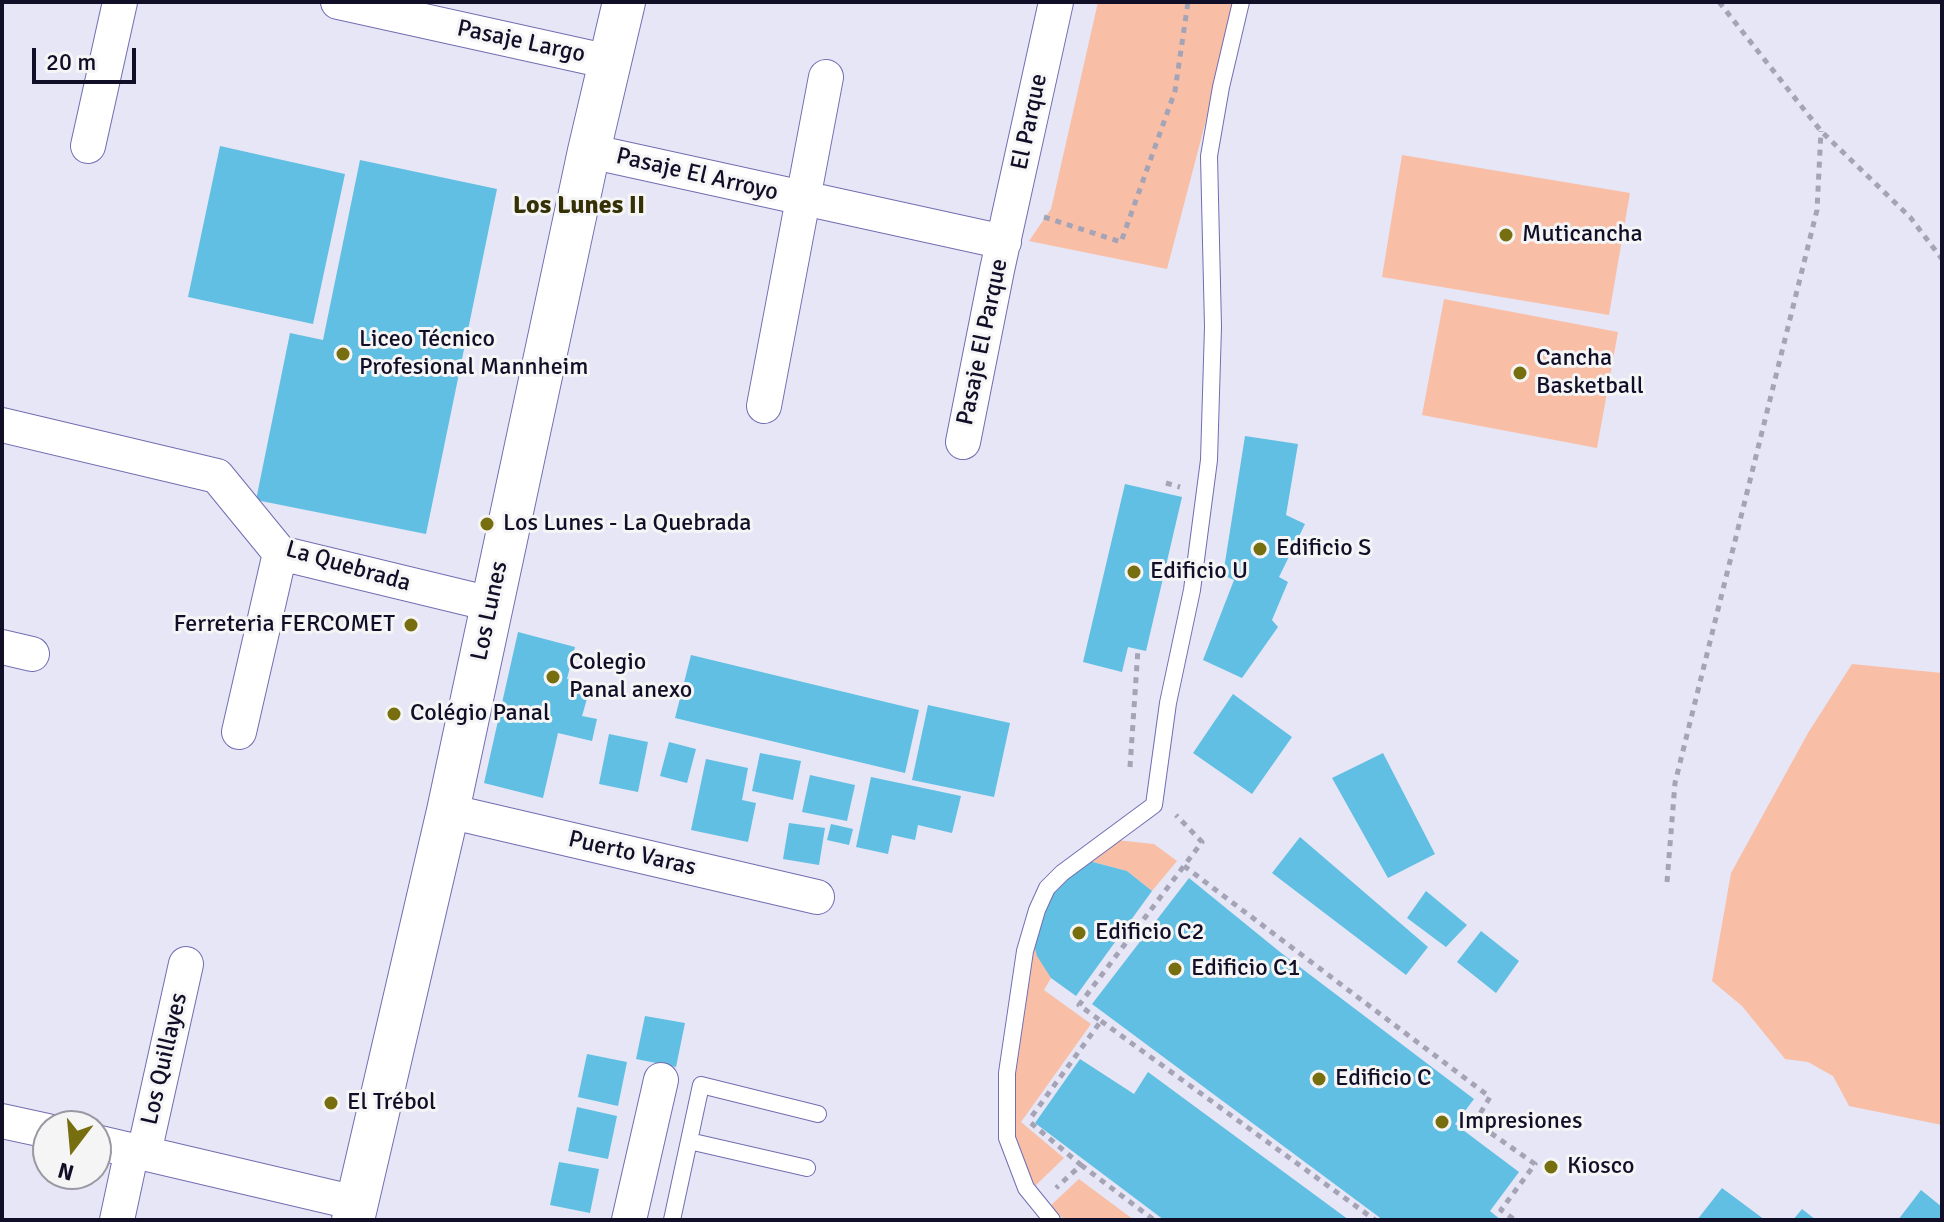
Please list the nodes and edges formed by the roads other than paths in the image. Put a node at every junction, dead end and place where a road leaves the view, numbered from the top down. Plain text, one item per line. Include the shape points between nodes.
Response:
1 (120, 2) edge
2 (338, 2) edge
3 (624, 2) edge
4 (1056, 2) edge
5 (1241, 2) edge
6 (610, 62) junction
7 (826, 77) dead end
8 (88, 146) dead end
9 (589, 151) junction
10 (805, 200) junction
11 (1004, 242) junction
12 (764, 406) dead end
13 (2, 425) edge
14 (963, 442) dead end
15 (280, 553) junction
16 (491, 604) junction
17 (239, 732) dead end
18 (448, 811) junction
19 (817, 897) dead end
20 (186, 964) dead end
21 (661, 1080) dead end
22 (818, 1114) dead end
23 (2, 1121) edge
24 (32, 1128) edge
25 (689, 1141) junction
26 (112, 1146) edge
27 (138, 1152) junction
28 (807, 1168) dead end
29 (355, 1211) edge
30 (117, 1220) edge
31 (629, 1220) edge
32 (672, 1220) edge
33 (1052, 1220) edge

1 - 8 street
2 - 6 street, Pasaje Largo
3 - 6 street, Los Lunes
4 - 11 street, El Parque
5 - 33 lane via 1209,156 1209,460 1154,805 1047,888 1025,951 1007,1073 1007,1138 1026,1188
6 - 9 street, Los Lunes
7 - 10 street, Pasaje El Arroyo
9 - 10 street, Pasaje El Arroyo
9 - 16 street, Los Lunes
10 - 11 street, Pasaje El Arroyo
10 - 12 street, Pasaje El Arroyo
11 - 14 street, Pasaje El Parque
13 - 15 street, La Quebrada via 217,476
15 - 16 street, La Quebrada
15 - 17 street
16 - 18 street, Los Lunes
18 - 19 street, Puerto Varas
18 - 29 street, Los Lunes
20 - 27 street, Los Quillayes
21 - 31 street
22 - 25 lane via 701,1085
23 - 24 street
25 - 28 lane
25 - 32 lane
26 - 27 street
27 - 29 street
27 - 30 street, Los Quillayes

